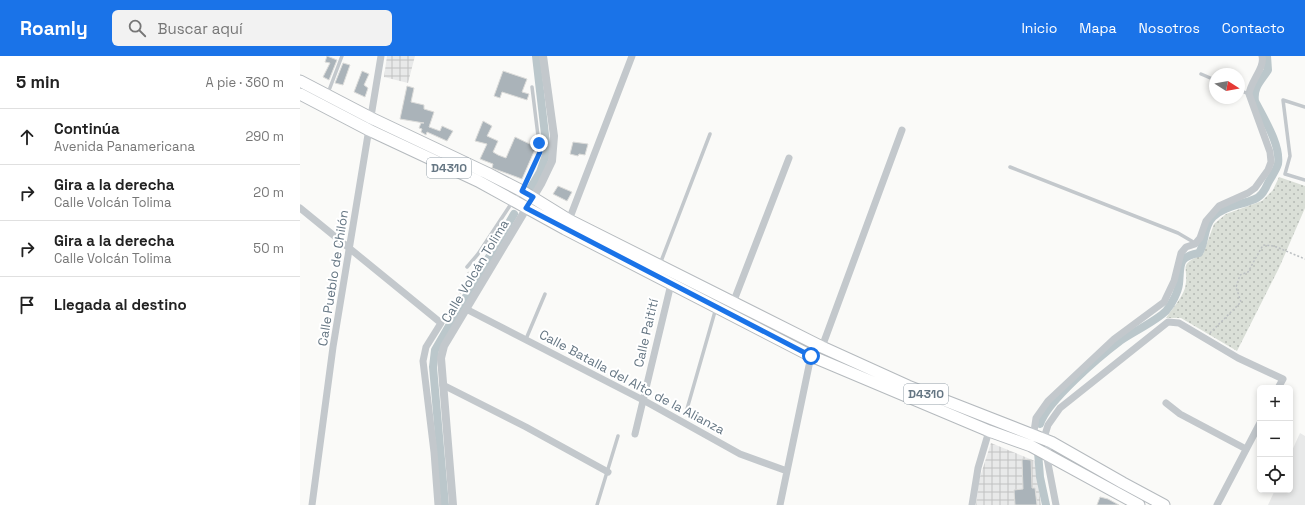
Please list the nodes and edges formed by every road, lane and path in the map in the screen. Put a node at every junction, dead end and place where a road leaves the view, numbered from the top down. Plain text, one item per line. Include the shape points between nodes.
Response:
1 (342, 56) edge
2 (381, 56) edge
3 (543, 56) edge
4 (632, 56) edge
5 (1262, 56) edge
6 (1201, 74) dead end
7 (1209, 77) edge
8 (300, 81) edge
9 (532, 87) dead end
10 (1245, 92) edge
11 (300, 94) edge
12 (1249, 94) junction
13 (327, 96) junction
14 (1305, 107) edge
15 (371, 118) junction
16 (369, 130) junction
17 (902, 130) dead end
18 (710, 134) dead end
19 (789, 158) dead end
20 (1010, 167) dead end
21 (1305, 180) edge
22 (522, 191) junction
23 (533, 197) junction
24 (513, 201) junction
25 (300, 208) edge
26 (526, 208) junction
27 (569, 220) junction
28 (1196, 244) junction
29 (350, 249) junction
30 (1305, 259) edge
31 (660, 265) junction
32 (467, 267) joint
33 (671, 284) junction
34 (545, 294) dead end
35 (733, 303) junction
36 (716, 307) junction
37 (468, 310) junction
38 (441, 324) junction
39 (1204, 338) junction
40 (526, 339) junction
41 (822, 347) junction
42 (811, 356) junction
43 (443, 385) junction
44 (1280, 385) edge
45 (643, 400) junction
46 (1166, 403) dead end
47 (687, 409) dead end
48 (1257, 428) edge
49 (989, 431) junction
50 (635, 434) dead end
51 (1033, 434) junction
52 (618, 436) dead end
53 (1048, 440) junction
54 (1031, 446) junction
55 (1246, 449) junction
56 (1046, 453) junction
57 (608, 472) junction
58 (787, 472) junction
59 (312, 505) edge
60 (438, 505) edge
61 (453, 505) edge
62 (597, 505) edge
63 (780, 505) edge
64 (972, 505) edge
65 (1056, 505) edge
66 (1139, 505) edge
67 (1164, 505) edge
68 (1217, 505) edge

1 - 13 lane
2 - 15 street, Calle Pueblo de Chilón
3 - 23 street, Calle Volcán Tolima via 553,150 549,170
4 - 27 street
5 - 12 street via 1262,68 1250,84
6 - 7 lane
8 - 13 main road, D4310
9 - 22 lane, Calle Volcán Tolima via 540,152
10 - 12 lane
11 - 16 main road, D4310
12 - 28 street via 1270,152 1268,170 1255,188 1214,211 1206,221
13 - 15 main road, D4310
14 - 21 lane via 1283,100 1290,156 1285,174
15 - 16 street, Calle Pueblo de Chilón
15 - 22 main road, D4310
16 - 24 main road, D4310 via 478,181
16 - 29 street, Calle Pueblo de Chilón
17 - 41 street
18 - 31 lane
19 - 35 street
20 - 28 lane via 1178,233
22 - 23 main road, D4310
22 - 24 lane, Calle Volcán Tolima
23 - 26 street, Calle Volcán Tolima
23 - 27 main road, D4310
24 - 26 main road, D4310
24 - 32 lane, Calle Volcán Tolima
25 - 29 street
26 - 33 main road, D4310
26 - 37 street, Calle Volcán Tolima
27 - 31 main road, D4310
28 - 51 street via 1186,247 1177,260 1174,281 1164,302 1114,339 1048,400 1036,418
29 - 38 street
29 - 59 street, Calle Pueblo de Chilón via 333,347
30 - 39 path via 1274,246 1263,245 1248,272 1240,275 1236,287 1241,302
31 - 35 main road, D4310
32 - 38 path, Calle Volcán Tolima via 470,277
33 - 36 main road, D4310
33 - 45 street, Calle Paitití
34 - 40 lane
35 - 41 main road, D4310
36 - 42 main road, D4310
36 - 47 lane
37 - 40 street, Calle Batalla del Alto de la Alianza
37 - 43 street, Calle Volcán Tolima via 444,346 440,358
38 - 60 street, Calle Volcán Tolima via 426,347 423,361
39 - 44 street via 1238,358 1283,379
39 - 53 street via 1179,323 1168,322 1060,408 1048,426
40 - 45 street, Calle Batalla del Alto de la Alianza
41 - 51 main road, D4310 via 908,386
42 - 49 main road, D4310
42 - 58 street
43 - 57 street
43 - 61 street, Calle Volcán Tolima
45 - 50 street, Calle Paitití
45 - 58 street, Calle Batalla del Alto de la Alianza via 740,454
46 - 55 street via 1180,414
48 - 55 street
49 - 54 main road, D4310
49 - 64 street via 978,468
51 - 53 main road, D4310
51 - 54 street
52 - 57 lane
53 - 56 street
53 - 67 main road, D4310
54 - 56 main road, D4310
55 - 68 street
56 - 65 street
56 - 66 main road, D4310
57 - 62 lane
58 - 63 street

